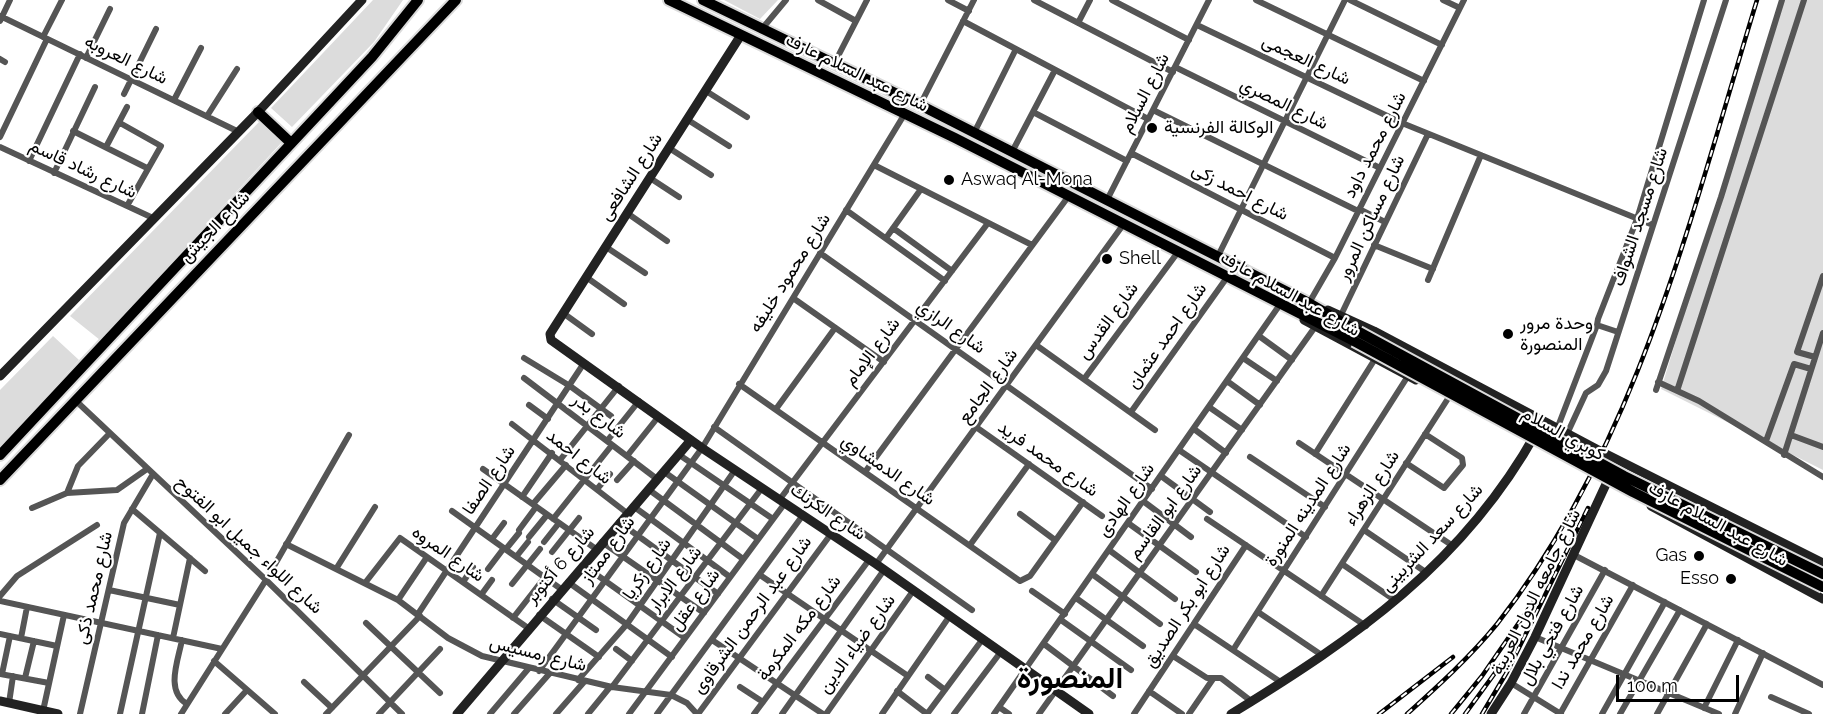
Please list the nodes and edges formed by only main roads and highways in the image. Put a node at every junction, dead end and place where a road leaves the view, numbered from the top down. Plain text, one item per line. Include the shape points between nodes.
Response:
1 (362, 0) edge
2 (418, 0) edge
3 (456, 0) edge
4 (669, 0) edge
5 (703, 0) edge
6 (741, 35) junction
7 (258, 112) junction
8 (291, 143) junction
9 (152, 293) junction
10 (1309, 303) junction
11 (164, 305) junction
12 (1285, 305) junction
13 (1374, 331) junction
14 (1356, 336) junction
15 (549, 337) joint
16 (1362, 352) junction
17 (0, 376) edge
18 (1542, 421) junction
19 (691, 440) junction
20 (1531, 441) junction
21 (0, 455) edge
22 (1639, 471) junction
23 (0, 480) edge
24 (1607, 482) junction
25 (1628, 494) junction
26 (1721, 513) junction
27 (1711, 540) junction
28 (1823, 562) edge
29 (1823, 574) edge
30 (1823, 587) edge
31 (1823, 599) edge
32 (4, 702) edge
33 (51, 713) edge
34 (457, 714) edge
35 (1089, 714) edge
36 (1231, 714) edge
37 (1491, 714) edge

1 - 7 main road
2 - 8 main road, شارع الجيش via 372,57
3 - 11 main road, شارع الجيش
4 - 6 main road, شارع عبد السلام عارف
5 - 10 main road, شارع عبد السلام عارف via 920,105
6 - 12 main road, شارع عبد السلام عارف
6 - 15 main road, شارع الشافعى
7 - 8 main road
7 - 17 main road
8 - 9 main road, شارع الجيش
9 - 11 main road
9 - 21 main road, شارع الجيش
10 - 13 main road, شارع عبد السلام عارف
10 - 14 main road, كوبري السلام
11 - 23 main road, شارع الجيش
12 - 14 main road, كوبري السلام
12 - 16 main road, شارع عبد السلام عارف via 1315,327
13 - 16 main road
13 - 18 main road, شارع عبد السلام عارف
14 - 29 main road, كوبري السلام, bridge via 1624,476
14 - 30 main road, كوبري السلام, bridge via 1633,492
15 - 19 main road, شارع الكرنك
16 - 20 main road, شارع عبد السلام عارف
18 - 20 main road, شارع سعد الشربينى
18 - 22 main road, شارع عبد السلام عارف
19 - 34 main road, شارع 6 أكتوبر
19 - 35 main road, شارع الكرنك
20 - 24 main road, شارع عبد السلام عارف
20 - 36 main road, شارع سعد الشربينى via 1486,508 1397,602 1323,656
22 - 25 main road
22 - 26 main road, شارع عبد السلام عارف
24 - 25 main road, شارع عبد السلام عارف
24 - 37 main road, شارع جامعه الدول العربية via 1535,637
25 - 27 main road, شارع عبد السلام عارف
26 - 27 main road
26 - 28 main road, شارع عبد السلام عارف
27 - 31 main road, شارع عبد السلام عارف
32 - 33 main road

